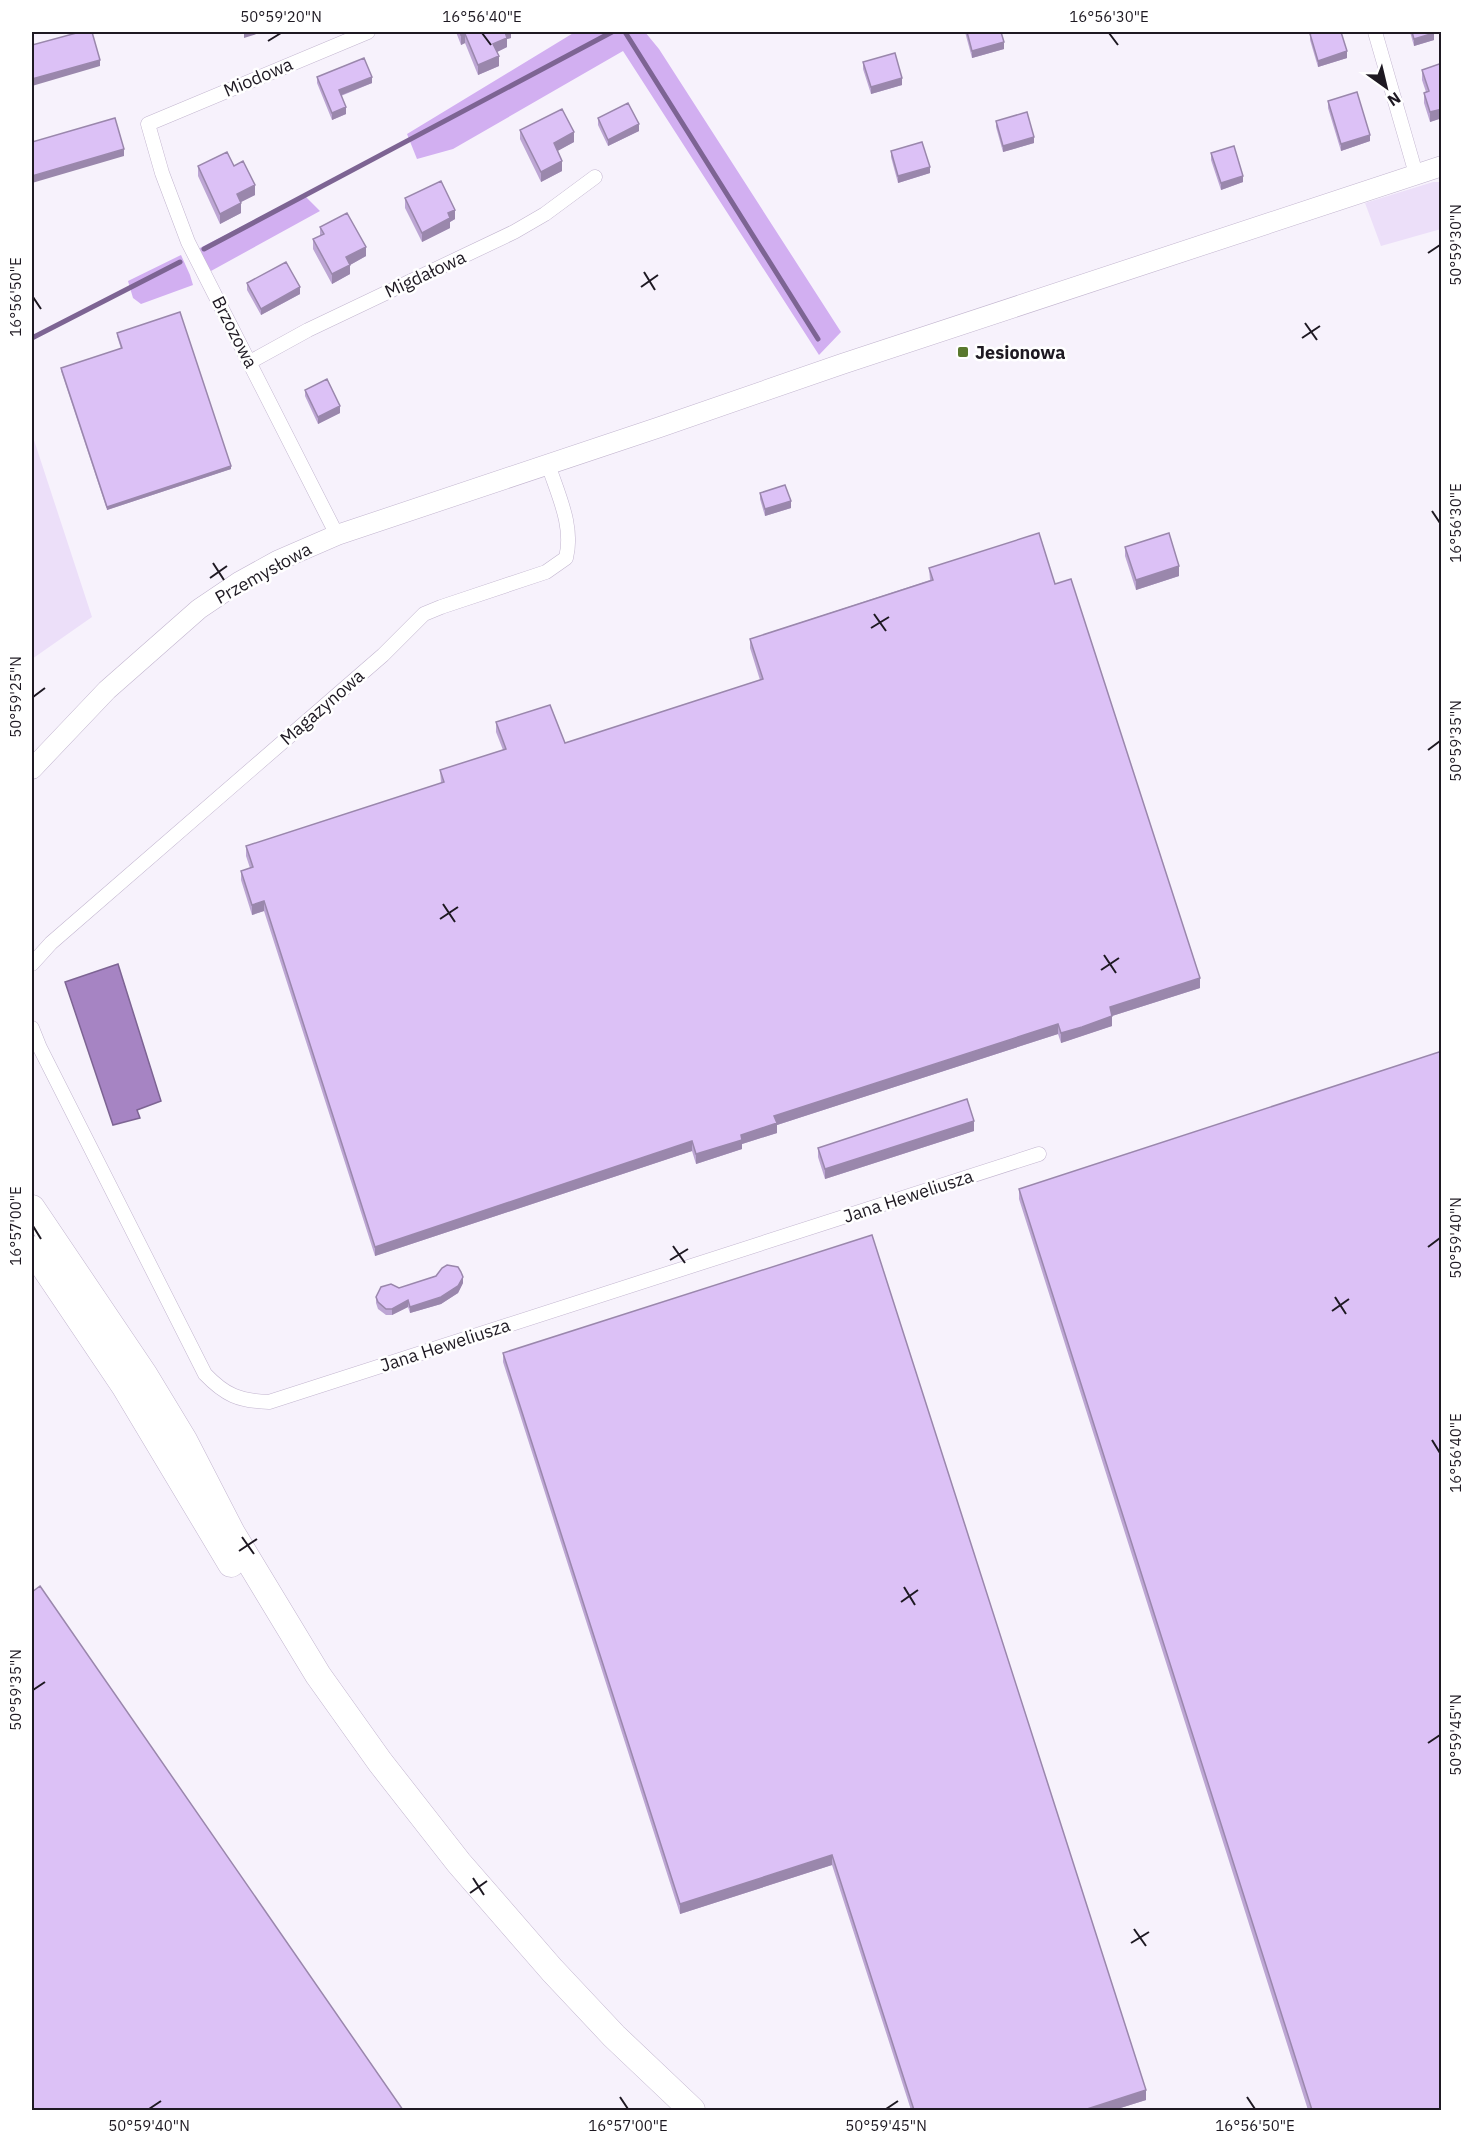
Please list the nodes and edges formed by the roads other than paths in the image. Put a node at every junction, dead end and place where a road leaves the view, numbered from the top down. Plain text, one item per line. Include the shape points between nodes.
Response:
1 (368, 32) edge
2 (1375, 32) edge
3 (148, 124) joint
4 (1442, 166) edge
5 (1416, 174) junction
6 (595, 177) dead end
7 (250, 362) junction
8 (548, 464) junction
9 (337, 535) junction
10 (32, 769) edge
11 (32, 964) edge
12 (32, 1028) edge
13 (1039, 1154) dead end
14 (32, 1208) edge
15 (32, 1249) edge
16 (318, 1675) junction
17 (692, 2110) edge

1 - 3 street, Miodowa
2 - 5 street
3 - 7 street, Brzozowa via 188,242
4 - 5 street
5 - 8 street
6 - 7 street, Migdałowa via 514,232 308,330
7 - 9 street, Brzozowa
8 - 9 street, Przemysłowa
8 - 11 street, Magazynowa via 567,523 566,558 546,572 424,614 383,655 51,943
9 - 10 street, Przemysłowa via 277,561 199,609 107,690
12 - 13 street, Jana Heweliusza via 205,1374 236,1398 252,1401 268,1401
14 - 16 highway via 144,1374 184,1440 232,1533
15 - 16 highway via 125,1387 237,1575
16 - 17 highway via 459,1863 614,2036

